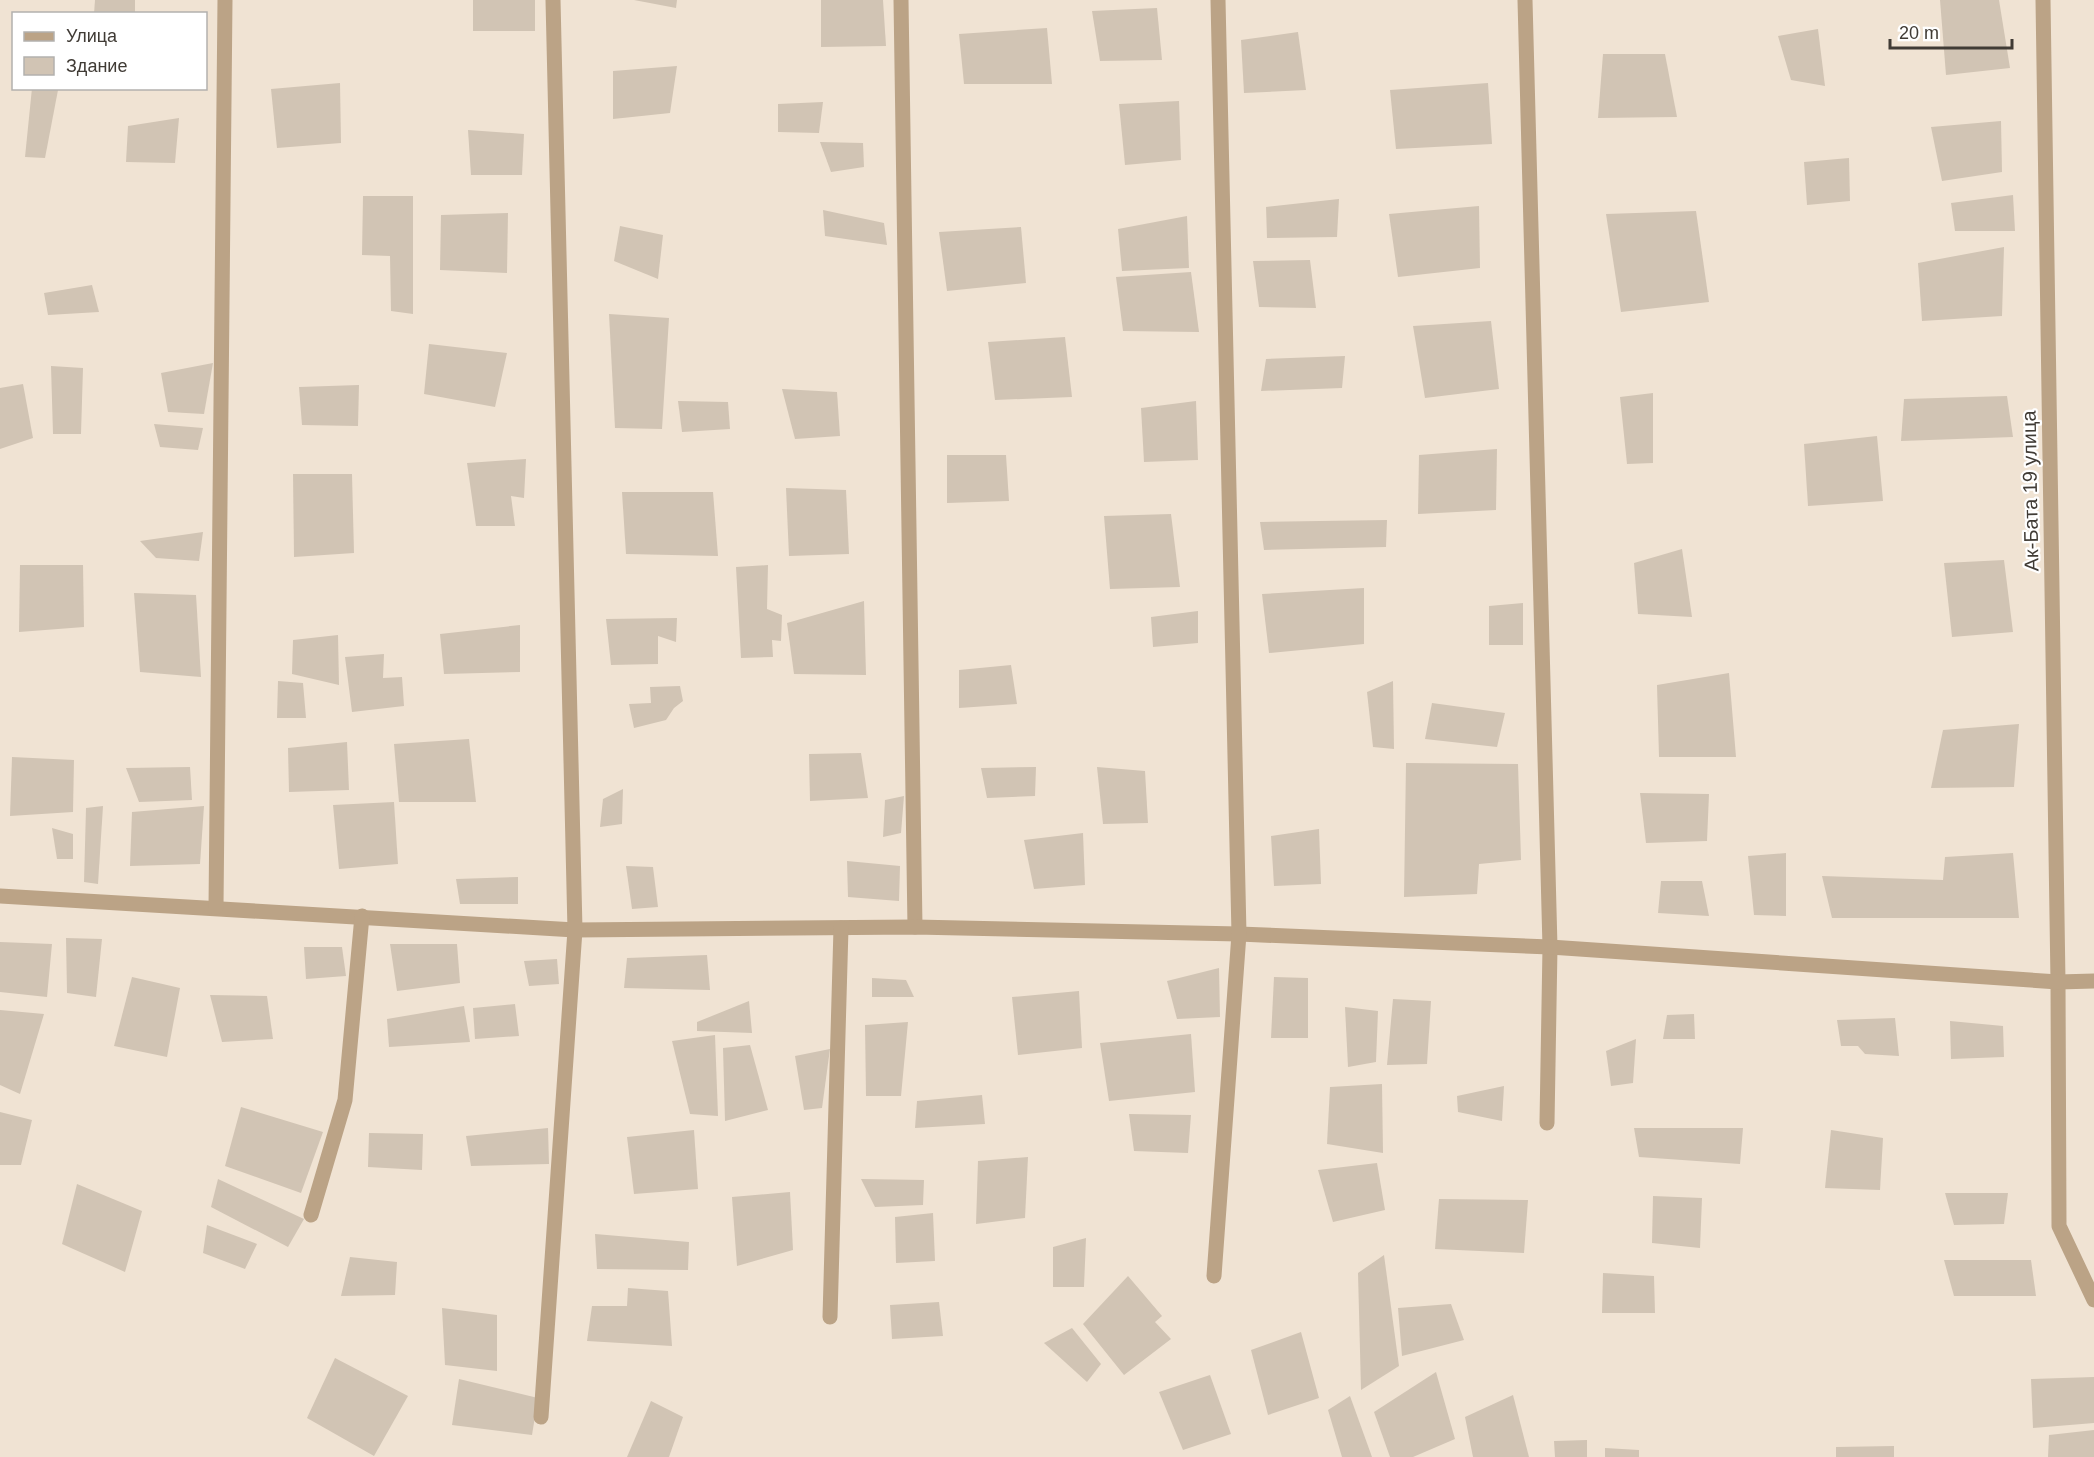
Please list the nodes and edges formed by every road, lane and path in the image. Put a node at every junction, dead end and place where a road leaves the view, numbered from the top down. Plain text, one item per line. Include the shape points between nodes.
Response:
1 (225, 0) edge
2 (553, 0) edge
3 (901, 0) edge
4 (1218, 0) edge
5 (1526, 0) edge
6 (2043, 0) edge
7 (1, 893) edge
8 (216, 907) junction
9 (362, 916) junction
10 (915, 927) junction
11 (841, 928) junction
12 (575, 930) junction
13 (1239, 934) junction
14 (1550, 947) junction
15 (2094, 981) edge
16 (2058, 982) junction
17 (1547, 1123) dead end
18 (311, 1215) dead end
19 (1214, 1276) dead end
20 (2094, 1300) edge
21 (830, 1317) dead end
22 (541, 1417) dead end

1 - 8 street
2 - 12 street
3 - 10 street
4 - 13 street
5 - 14 street
6 - 16 street, Ак-Бата 19 улица
7 - 8 street
8 - 9 street
9 - 12 street
9 - 18 street via 345,1100
10 - 11 street
10 - 13 street
11 - 12 street
11 - 21 street
12 - 22 street
13 - 14 street
13 - 19 street
14 - 16 street
14 - 17 street
15 - 16 street
16 - 20 street, Ак-Бата 19 улица via 2058,1226

